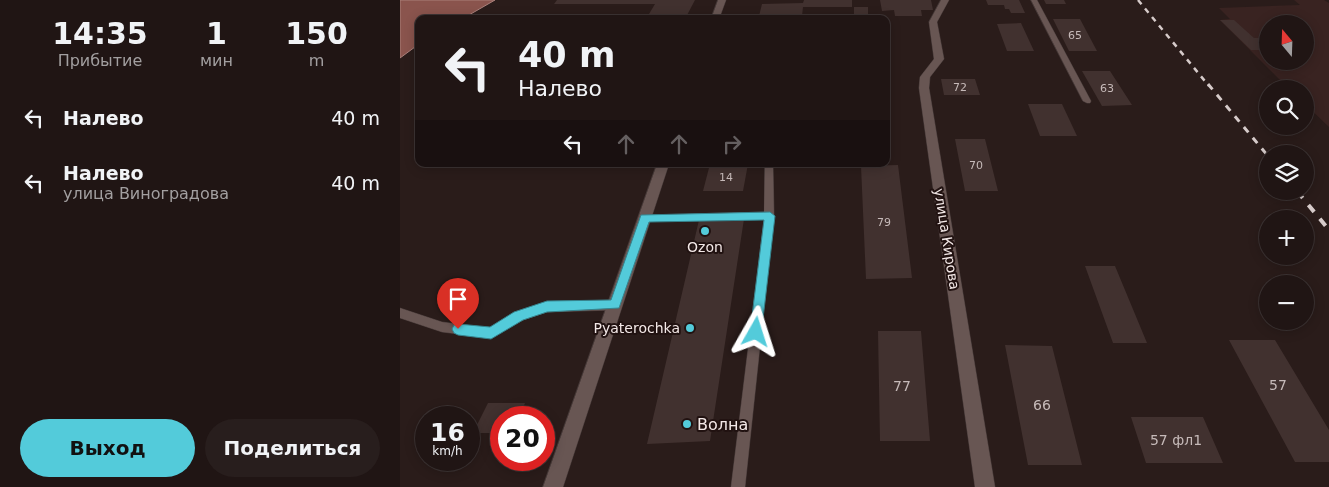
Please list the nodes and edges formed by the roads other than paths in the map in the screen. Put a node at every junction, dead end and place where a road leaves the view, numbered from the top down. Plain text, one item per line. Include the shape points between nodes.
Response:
1 (722, 0) edge
2 (945, 0) edge
3 (1034, 0) edge
4 (716, 15) edge
5 (1087, 101) dead end
6 (662, 167) edge
7 (769, 167) edge
8 (770, 216) junction
9 (644, 218) junction
10 (615, 305) junction
11 (400, 313) edge
12 (553, 487) edge
13 (738, 487) edge
14 (985, 487) edge

1 - 4 street
2 - 14 street, улица Кирова via 933,22 939,59 925,77 924,88
3 - 5 lane
6 - 9 street
7 - 8 lane
8 - 9 lane
8 - 13 lane
9 - 10 street
10 - 11 lane via 547,306 519,316 491,333 442,327
10 - 12 street

